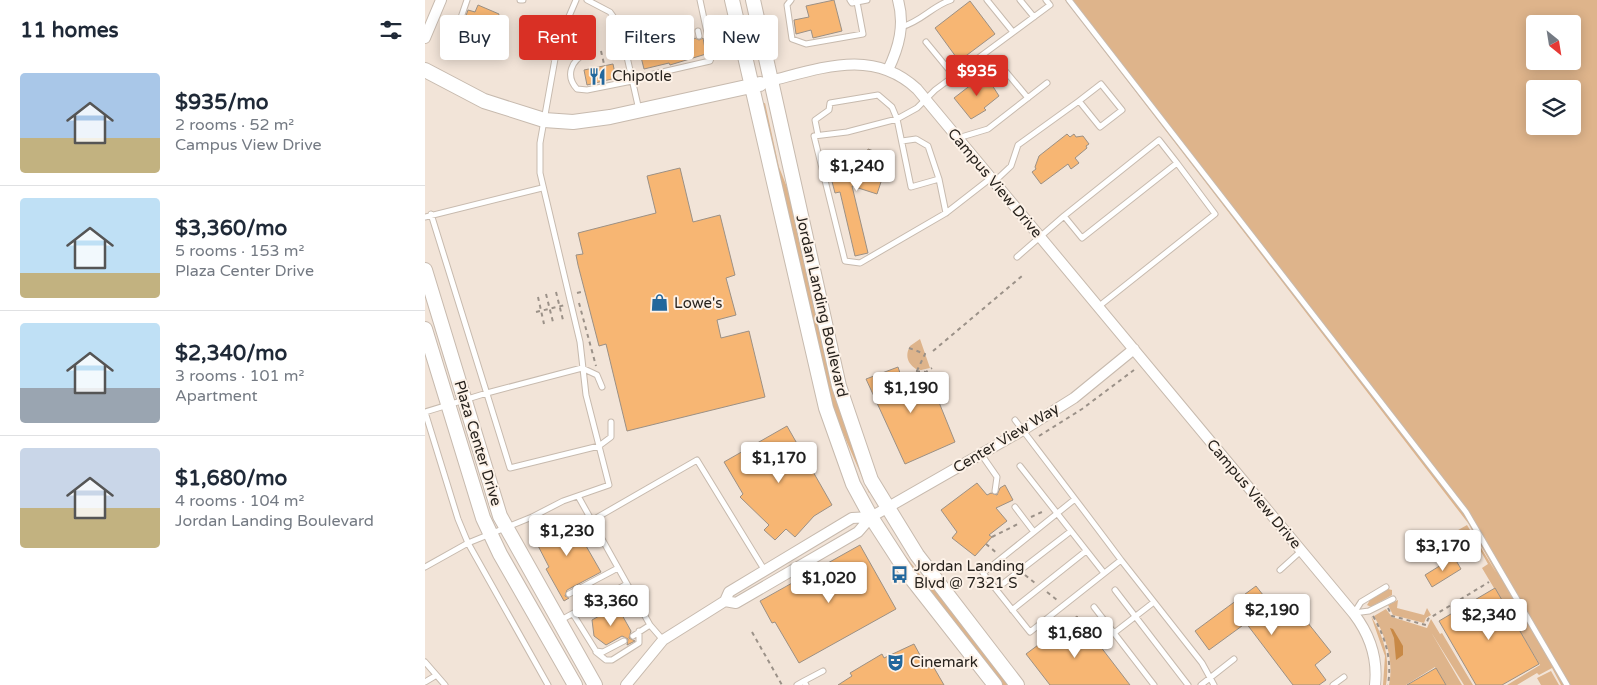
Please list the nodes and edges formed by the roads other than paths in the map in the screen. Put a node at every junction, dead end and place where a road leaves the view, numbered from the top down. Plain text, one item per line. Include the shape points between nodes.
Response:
1 (441, 0) edge
2 (467, 0) edge
3 (576, 0) edge
4 (587, 0) edge
5 (700, 0) edge
6 (732, 0) edge
7 (753, 0) edge
8 (791, 0) edge
9 (850, 0) edge
10 (867, 0) edge
11 (898, 0) edge
12 (951, 0) edge
13 (987, 0) edge
14 (1020, 0) edge
15 (1046, 0) edge
16 (1069, 0) edge
17 (857, 2) junction
18 (938, 2) edge
19 (462, 15) edge
20 (568, 15) edge
21 (1033, 17) junction
22 (901, 27) junction
23 (1013, 32) junction
24 (425, 38) edge
25 (927, 42) dead end
26 (703, 55) dead end
27 (696, 57) dead end
28 (555, 60) edge
29 (576, 60) edge
30 (685, 60) edge
31 (705, 62) junction
32 (665, 64) dead end
33 (697, 64) junction
34 (655, 66) dead end
35 (687, 66) junction
36 (1002, 67) dead end
37 (647, 68) dead end
38 (425, 70) edge
39 (888, 70) junction
40 (667, 71) junction
41 (657, 73) junction
42 (648, 75) junction
43 (954, 76) junction
44 (632, 80) junction
45 (770, 81) junction
46 (1047, 83) dead end
47 (752, 86) junction
48 (1028, 98) junction
49 (925, 99) junction
50 (1079, 101) junction
51 (639, 111) junction
52 (897, 119) junction
53 (544, 120) junction
54 (816, 136) junction
55 (958, 138) junction
56 (902, 141) junction
57 (1177, 163) junction
58 (939, 179) junction
59 (993, 180) junction
60 (542, 188) junction
61 (946, 213) junction
62 (431, 214) junction
63 (1064, 216) junction
64 (425, 217) edge
65 (1039, 236) junction
66 (1017, 257) dead end
67 (425, 270) edge
68 (1098, 307) junction
69 (425, 329) edge
70 (1134, 349) junction
71 (582, 368) junction
72 (603, 386) dead end
73 (487, 393) junction
74 (465, 400) junction
75 (448, 405) junction
76 (425, 412) edge
77 (1015, 420) dead end
78 (611, 422) dead end
79 (1023, 430) junction
80 (599, 446) junction
81 (981, 454) junction
82 (1020, 466) dead end
83 (995, 491) dead end
84 (577, 496) junction
85 (1075, 499) junction
86 (1015, 507) dead end
87 (886, 508) junction
88 (1057, 514) junction
89 (871, 517) junction
90 (591, 521) junction
91 (505, 527) junction
92 (1071, 531) junction
93 (1034, 532) junction
94 (490, 533) junction
95 (468, 543) junction
96 (1086, 551) junction
97 (1301, 551) junction
98 (1121, 560) junction
99 (425, 567) edge
100 (618, 568) junction
101 (1280, 570) dead end
102 (765, 571) junction
103 (1104, 574) junction
104 (627, 584) junction
105 (1386, 587) dead end
106 (996, 590) junction
107 (1115, 590) dead end
108 (569, 594) dead end
109 (1393, 599) dead end
110 (725, 601) junction
111 (1154, 602) junction
112 (1094, 608) dead end
113 (1012, 610) junction
114 (573, 614) junction
115 (1354, 614) junction
116 (1135, 617) junction
117 (559, 622) junction
118 (650, 625) junction
119 (639, 631) junction
120 (1114, 634) junction
121 (633, 636) dead end
122 (624, 640) dead end
123 (663, 640) junction
124 (596, 651) junction
125 (1234, 659) dead end
126 (425, 662) edge
127 (823, 671) dead end
128 (435, 676) junction
129 (1344, 677) dead end
130 (1210, 678) junction
131 (425, 682) edge
132 (805, 683) edge
133 (445, 685) edge
134 (548, 685) edge
135 (575, 685) edge
136 (595, 685) edge
137 (626, 685) edge
138 (797, 685) edge
139 (995, 685) edge
140 (1017, 685) edge
141 (1154, 685) edge
142 (1188, 685) edge
143 (1201, 685) edge
144 (1214, 685) edge
145 (1333, 685) edge
146 (1375, 685) edge
147 (1567, 685) edge

1 - 24 street
2 - 19 lane
3 - 20 lane
4 - 44 lane via 610,12 620,26
5 - 31 lane via 712,56
6 - 47 main road, Jordan Landing Boulevard
7 - 45 main road, Jordan Landing Boulevard
8 - 17 lane via 787,5 792,39 806,44 863,34
9 - 17 lane
10 - 17 lane
11 - 22 street
12 - 18 lane
13 - 23 lane
14 - 21 lane
15 - 21 lane via 1050,5
16 - 147 lane via 1466,512
18 - 22 lane via 914,24
21 - 23 lane
22 - 39 street via 899,44
23 - 43 lane
25 - 43 lane
26 - 31 lane
27 - 33 lane
28 - 53 lane
29 - 44 lane via 570,78 577,89 587,90
30 - 35 lane
31 - 33 lane
32 - 40 lane
33 - 35 lane
34 - 41 lane
35 - 40 lane
36 - 48 lane
37 - 42 lane
38 - 53 main road, Campus View Drive via 484,101
39 - 45 street, Campus View Drive via 869,64 853,64
39 - 49 street, Campus View Drive via 905,79
40 - 41 lane
41 - 42 lane
42 - 44 lane
43 - 49 lane
44 - 51 lane
45 - 47 main road, Campus View Drive
45 - 87 main road, Jordan Landing Boulevard via 839,386 871,480
46 - 48 lane
47 - 51 main road, Campus View Drive
47 - 89 main road, Jordan Landing Boulevard via 826,408 853,484
48 - 55 lane via 987,129
49 - 52 lane via 917,108
49 - 55 street, Campus View Drive
50 - 50 lane via 1101,84 1122,110 1100,127
50 - 59 lane via 1018,144 1011,166
51 - 53 main road, Campus View Drive via 573,122
52 - 54 lane
52 - 54 lane via 892,107 878,95 830,103 829,110 815,120
52 - 56 lane
53 - 60 lane via 539,161
54 - 61 lane via 845,261 860,263
55 - 59 street, Campus View Drive
56 - 58 lane via 916,139 928,146
56 - 58 lane via 911,187
57 - 63 lane via 1082,238
57 - 63 lane via 1159,140
57 - 68 lane via 1215,214
58 - 61 lane
59 - 61 lane
59 - 65 street, Campus View Drive
60 - 62 lane
60 - 71 lane via 580,342
62 - 64 lane
62 - 73 lane
63 - 65 lane
65 - 66 lane
65 - 68 street, Campus View Drive
67 - 74 main road, Plaza Center Drive
68 - 70 street, Campus View Drive
69 - 75 main road, Plaza Center Drive
70 - 79 street, Center View Way via 1073,398
70 - 97 street, Campus View Drive
71 - 72 lane via 597,375
71 - 73 lane
71 - 80 lane via 584,389
73 - 74 lane
73 - 80 lane via 510,468
74 - 75 lane
74 - 91 main road, Plaza Center Drive
75 - 76 lane
75 - 94 main road, Plaza Center Drive
76 - 95 lane
77 - 79 lane
78 - 80 lane via 611,437
79 - 81 street, Center View Way
79 - 85 lane
80 - 84 lane via 609,484
81 - 83 lane via 997,477
81 - 87 street, Center View Way
82 - 88 lane
84 - 90 lane
84 - 91 lane
85 - 88 lane
85 - 98 lane
86 - 93 lane
87 - 89 street, Center View Way
87 - 140 main road, Jordan Landing Boulevard via 917,555
88 - 92 lane
88 - 93 lane
89 - 102 street, Center View Way via 851,518
89 - 110 street, Center View Way via 858,532 736,603
89 - 139 main road, Jordan Landing Boulevard via 908,574
90 - 100 lane
90 - 102 lane via 697,460
91 - 94 lane
91 - 117 main road, Plaza Center Drive
92 - 96 lane
92 - 106 lane
93 - 106 lane via 983,573
94 - 95 lane
94 - 135 main road, Plaza Center Drive
95 - 99 lane
95 - 134 lane
96 - 103 lane
96 - 113 lane
97 - 101 lane
97 - 115 street, Campus View Drive
98 - 103 lane
98 - 111 lane
100 - 104 lane
100 - 108 lane
102 - 110 street, Center View Way via 729,592
103 - 113 lane via 1030,632
104 - 114 lane
104 - 118 lane
105 - 115 lane via 1361,602
106 - 113 lane
107 - 116 lane
109 - 115 lane via 1369,612
110 - 123 street, Center View Way
111 - 116 lane
111 - 130 lane
112 - 120 lane
114 - 117 lane
114 - 124 lane
115 - 146 street, Campus View Drive via 1371,642
116 - 120 lane
116 - 142 lane
117 - 136 main road, Plaza Center Drive
118 - 119 lane
118 - 123 lane
119 - 121 lane
119 - 124 lane via 639,643 612,660 606,660
120 - 141 lane
122 - 124 lane via 603,652
123 - 137 street, Center View Way
125 - 130 lane
126 - 128 lane
127 - 132 lane
128 - 131 lane
128 - 133 lane
129 - 145 lane
130 - 143 lane
130 - 144 lane
132 - 138 lane

